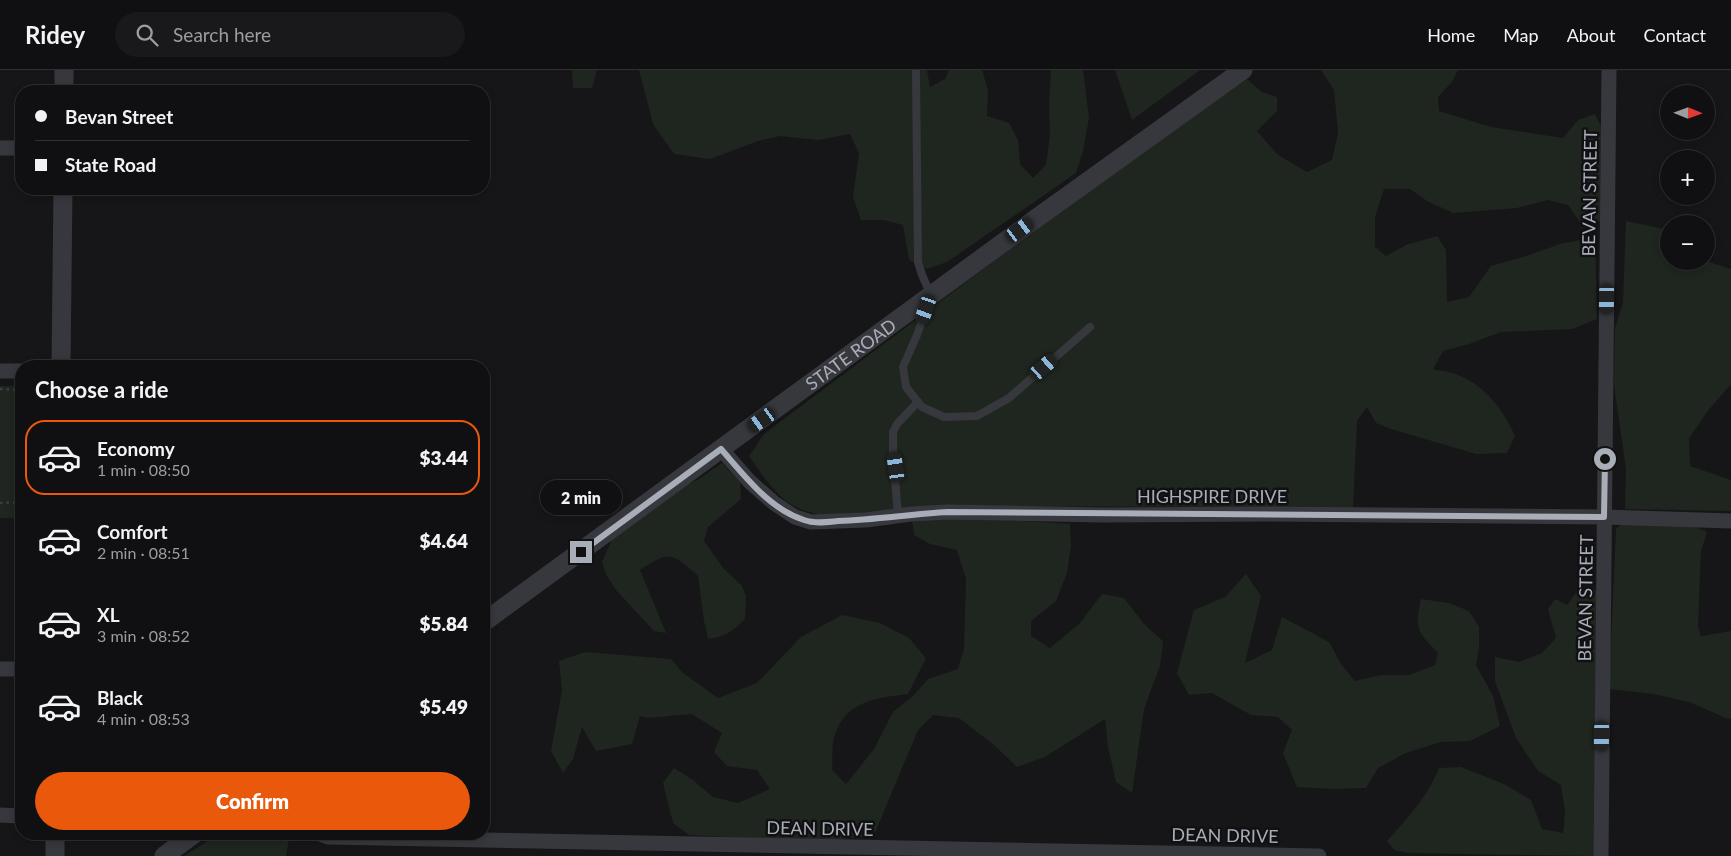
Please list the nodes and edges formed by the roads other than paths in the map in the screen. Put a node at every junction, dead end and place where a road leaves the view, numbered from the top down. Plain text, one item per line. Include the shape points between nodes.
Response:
1 (64, 70) edge
2 (916, 70) edge
3 (1243, 70) edge
4 (1609, 70) edge
5 (64, 85) edge
6 (0, 148) edge
7 (15, 148) edge
8 (63, 195) edge
9 (931, 295) junction
10 (1090, 327) dead end
11 (61, 360) edge
12 (0, 371) edge
13 (15, 372) edge
14 (918, 402) junction
15 (721, 449) junction
16 (898, 516) junction
17 (1604, 517) junction
18 (1731, 520) edge
19 (490, 618) edge
20 (0, 669) edge
21 (15, 669) edge
22 (0, 815) edge
23 (15, 816) edge
24 (55, 840) edge
25 (186, 840) edge
26 (484, 840) edge
27 (55, 856) edge
28 (164, 856) edge
29 (1319, 856) edge
30 (1601, 856) edge

1 - 5 street
2 - 9 lane via 918,262
3 - 9 street, STATE ROAD
4 - 17 street, BEVAN STREET
6 - 7 street
8 - 11 street
9 - 14 lane via 903,367 906,387
9 - 15 street, STATE ROAD
10 - 14 lane via 1009,398 977,416 944,417
12 - 13 street
14 - 16 lane via 897,424 894,432
15 - 16 street, HIGHSPIRE DRIVE via 774,503 803,520
15 - 19 street, STATE ROAD
16 - 17 street, HIGHSPIRE DRIVE via 948,512
17 - 18 street, HIGHSPIRE DRIVE
17 - 30 street, BEVAN STREET
20 - 21 street
22 - 23 street
24 - 27 street
25 - 28 street
26 - 29 street, DEAN DRIVE

